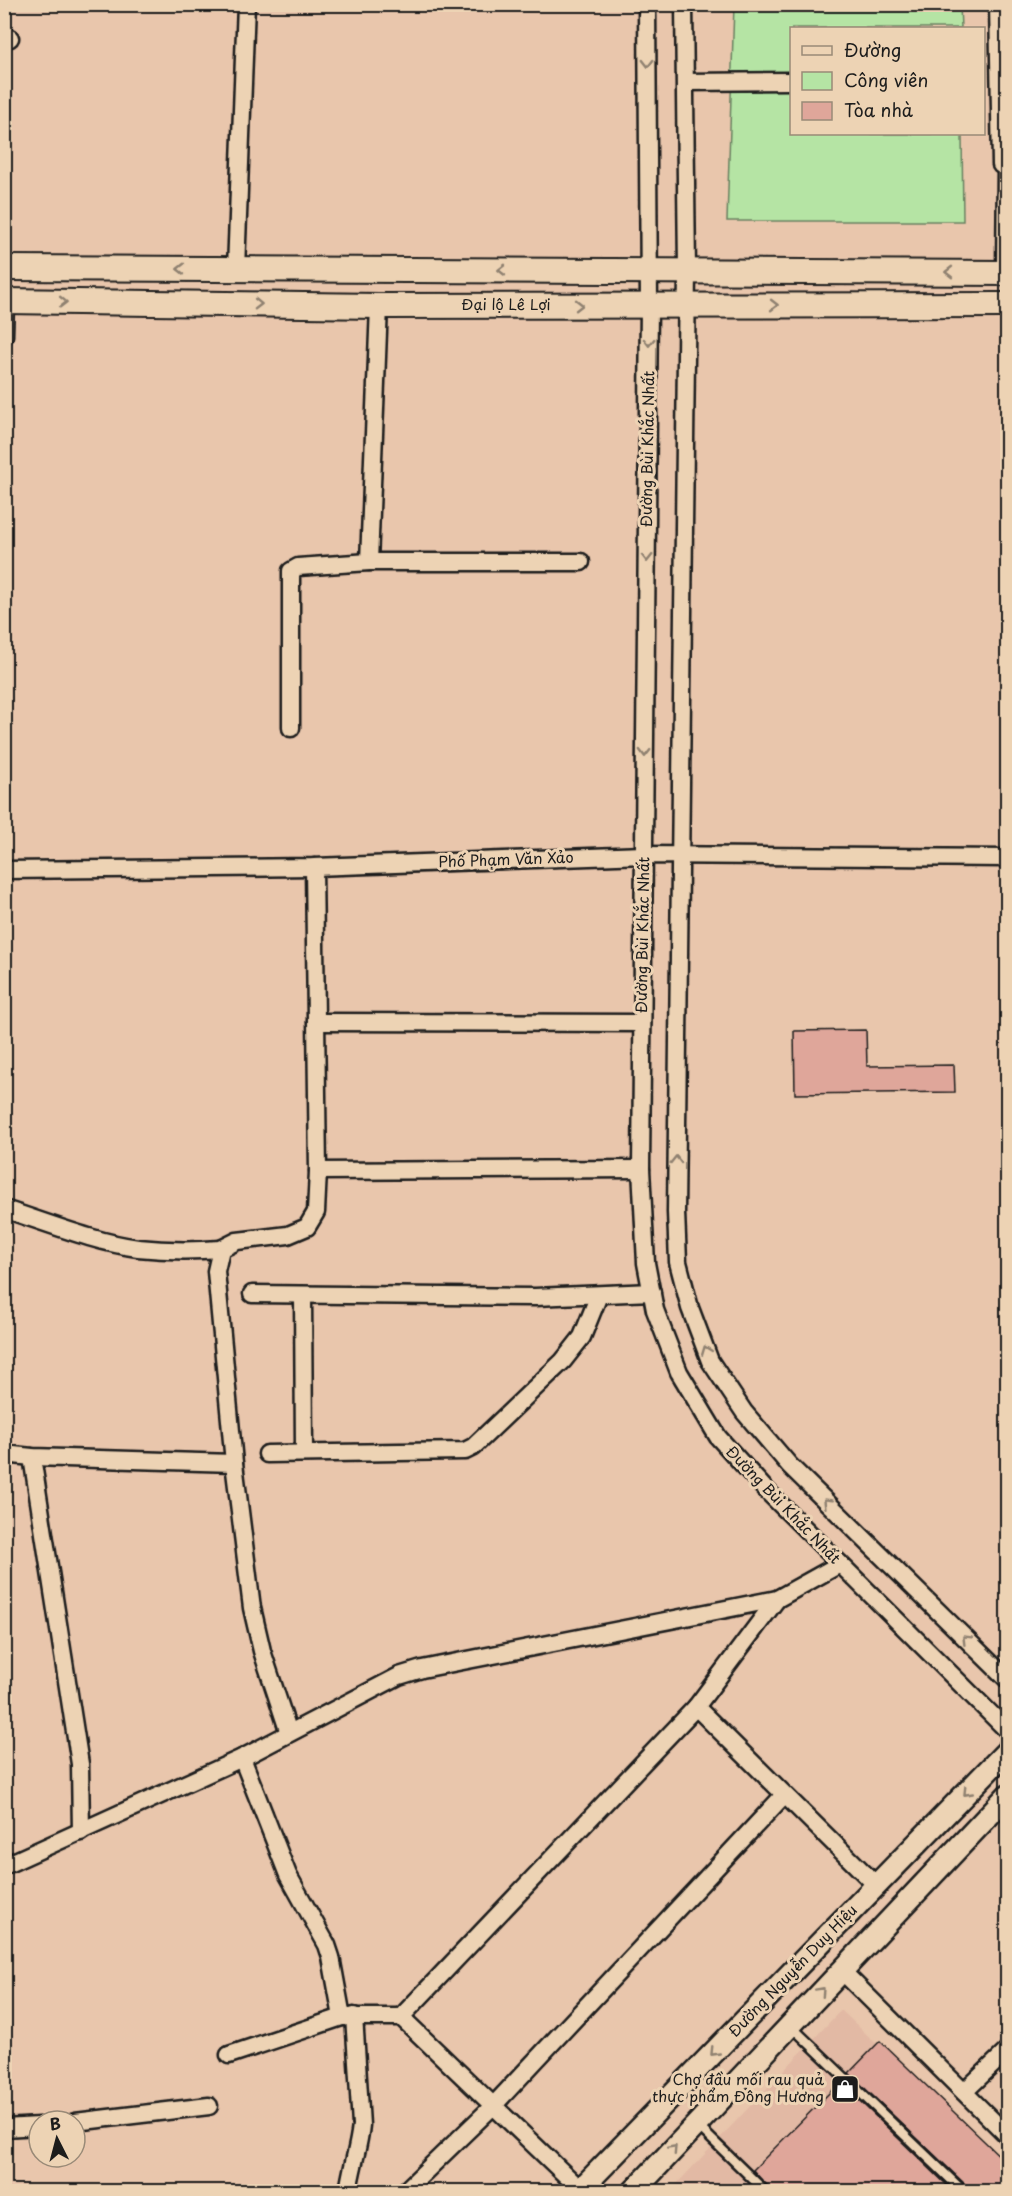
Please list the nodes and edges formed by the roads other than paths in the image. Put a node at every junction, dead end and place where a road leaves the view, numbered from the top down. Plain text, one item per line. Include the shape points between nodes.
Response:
1 (246, 4) edge
2 (647, 4) edge
3 (684, 4) edge
4 (998, 4) edge
5 (991, 80) edge
6 (790, 81) edge
7 (686, 82) junction
8 (1004, 163) edge
9 (4, 268) edge
10 (236, 269) junction
11 (649, 271) junction
12 (687, 271) junction
13 (1004, 273) edge
14 (5, 301) edge
15 (649, 305) junction
16 (686, 305) junction
17 (1008, 305) edge
18 (379, 306) junction
19 (4, 336) edge
20 (369, 562) junction
21 (581, 562) dead end
22 (291, 728) dead end
23 (644, 855) junction
24 (680, 856) junction
25 (1008, 858) edge
26 (314, 867) junction
27 (4, 870) edge
28 (316, 1022) junction
29 (642, 1023) junction
30 (641, 1169) junction
31 (318, 1170) junction
32 (4, 1209) edge
33 (221, 1249) junction
34 (652, 1292) junction
35 (252, 1294) dead end
36 (598, 1295) junction
37 (303, 1296) junction
38 (304, 1452) junction
39 (4, 1454) edge
40 (267, 1454) dead end
41 (32, 1457) junction
42 (234, 1463) junction
43 (840, 1564) junction
44 (777, 1599) junction
45 (1008, 1680) edge
46 (696, 1707) junction
47 (1008, 1731) edge
48 (289, 1733) junction
49 (1008, 1750) edge
50 (242, 1758) junction
51 (784, 1795) junction
52 (1008, 1795) edge
53 (81, 1832) junction
54 (4, 1866) edge
55 (876, 1886) junction
56 (841, 1970) junction
57 (348, 2016) junction
58 (401, 2017) junction
59 (790, 2024) junction
60 (1008, 2050) edge
61 (229, 2055) dead end
62 (963, 2092) junction
63 (209, 2106) dead end
64 (493, 2106) junction
65 (87, 2121) edge
66 (696, 2124) junction
67 (27, 2127) edge
68 (4, 2128) edge
69 (1008, 2136) edge
70 (580, 2191) edge
71 (348, 2192) edge
72 (404, 2192) edge
73 (633, 2192) edge
74 (766, 2192) edge
75 (964, 2192) edge

1 - 10 street
2 -> 11 street, Đường Bùi Khắc Nhất
3 - 7 street
4 - 5 street
5 - 8 street
6 - 7 street
7 - 12 street
8 - 13 lane
10 -> 9 main road
11 -> 10 main road
11 - 12 main road
11 - 15 street, Đường Bùi Khắc Nhất
13 -> 12 main road
12 - 16 street
14 -> 18 main road, Đại lộ Lê Lợi
14 - 19 street
15 - 16 main road, Đại lộ Lê Lợi
18 -> 15 main road, Đại lộ Lê Lợi
15 -> 23 street, Đường Bùi Khắc Nhất
16 -> 17 main road, Đại lộ Lê Lợi
16 - 24 street
18 - 20 street
20 - 21 street
20 - 22 street via 298,567 291,572
23 - 24 street, Phố Phạm Văn Xảo
23 - 26 street, Phố Phạm Văn Xảo
23 - 29 street, Đường Bùi Khắc Nhất
24 - 25 street, Phố Phạm Văn Xảo
45 -> 24 street via 790,1466 744,1412 710,1361 678,1262
26 - 27 street, Phố Phạm Văn Xảo
26 - 28 street
28 - 29 street
28 - 31 street
29 - 30 street, Đường Bùi Khắc Nhất
30 - 31 street
30 - 34 street, Đường Bùi Khắc Nhất via 646,1263
31 - 33 street via 316,1212 307,1227 288,1235 237,1240
32 - 33 street via 136,1247
33 - 42 street via 216,1270
34 - 36 street
34 - 43 street, Đường Bùi Khắc Nhất via 679,1372 718,1437
35 - 37 street
36 - 37 street
36 - 38 street via 582,1337 563,1361 473,1447 465,1451
37 - 38 street
38 - 40 street
39 - 41 street
41 - 42 street
41 - 53 street via 80,1764
42 - 48 street via 252,1608
43 - 44 street
43 - 47 street, Đường Bùi Khắc Nhất
44 - 46 street
44 - 48 street via 422,1669 399,1676
46 - 51 street
46 - 58 street
48 - 50 street
49 -> 55 street, Đường Nguyễn Duy Hiệu
50 - 53 street
50 - 57 street via 288,1875 327,1945
51 - 55 street
51 - 64 street
52 - 56 street
53 - 54 street
55 -> 70 street, Đường Nguyễn Duy Hiệu
59 -> 56 street
56 - 62 street
57 - 58 street
57 - 61 street
57 - 71 street via 362,2124
58 - 64 street
59 - 66 street
59 - 75 lane
60 - 62 street
62 - 69 street
63 - 65 street
64 - 70 street
64 - 72 street
73 -> 66 street
66 - 74 lane
67 - 68 street

